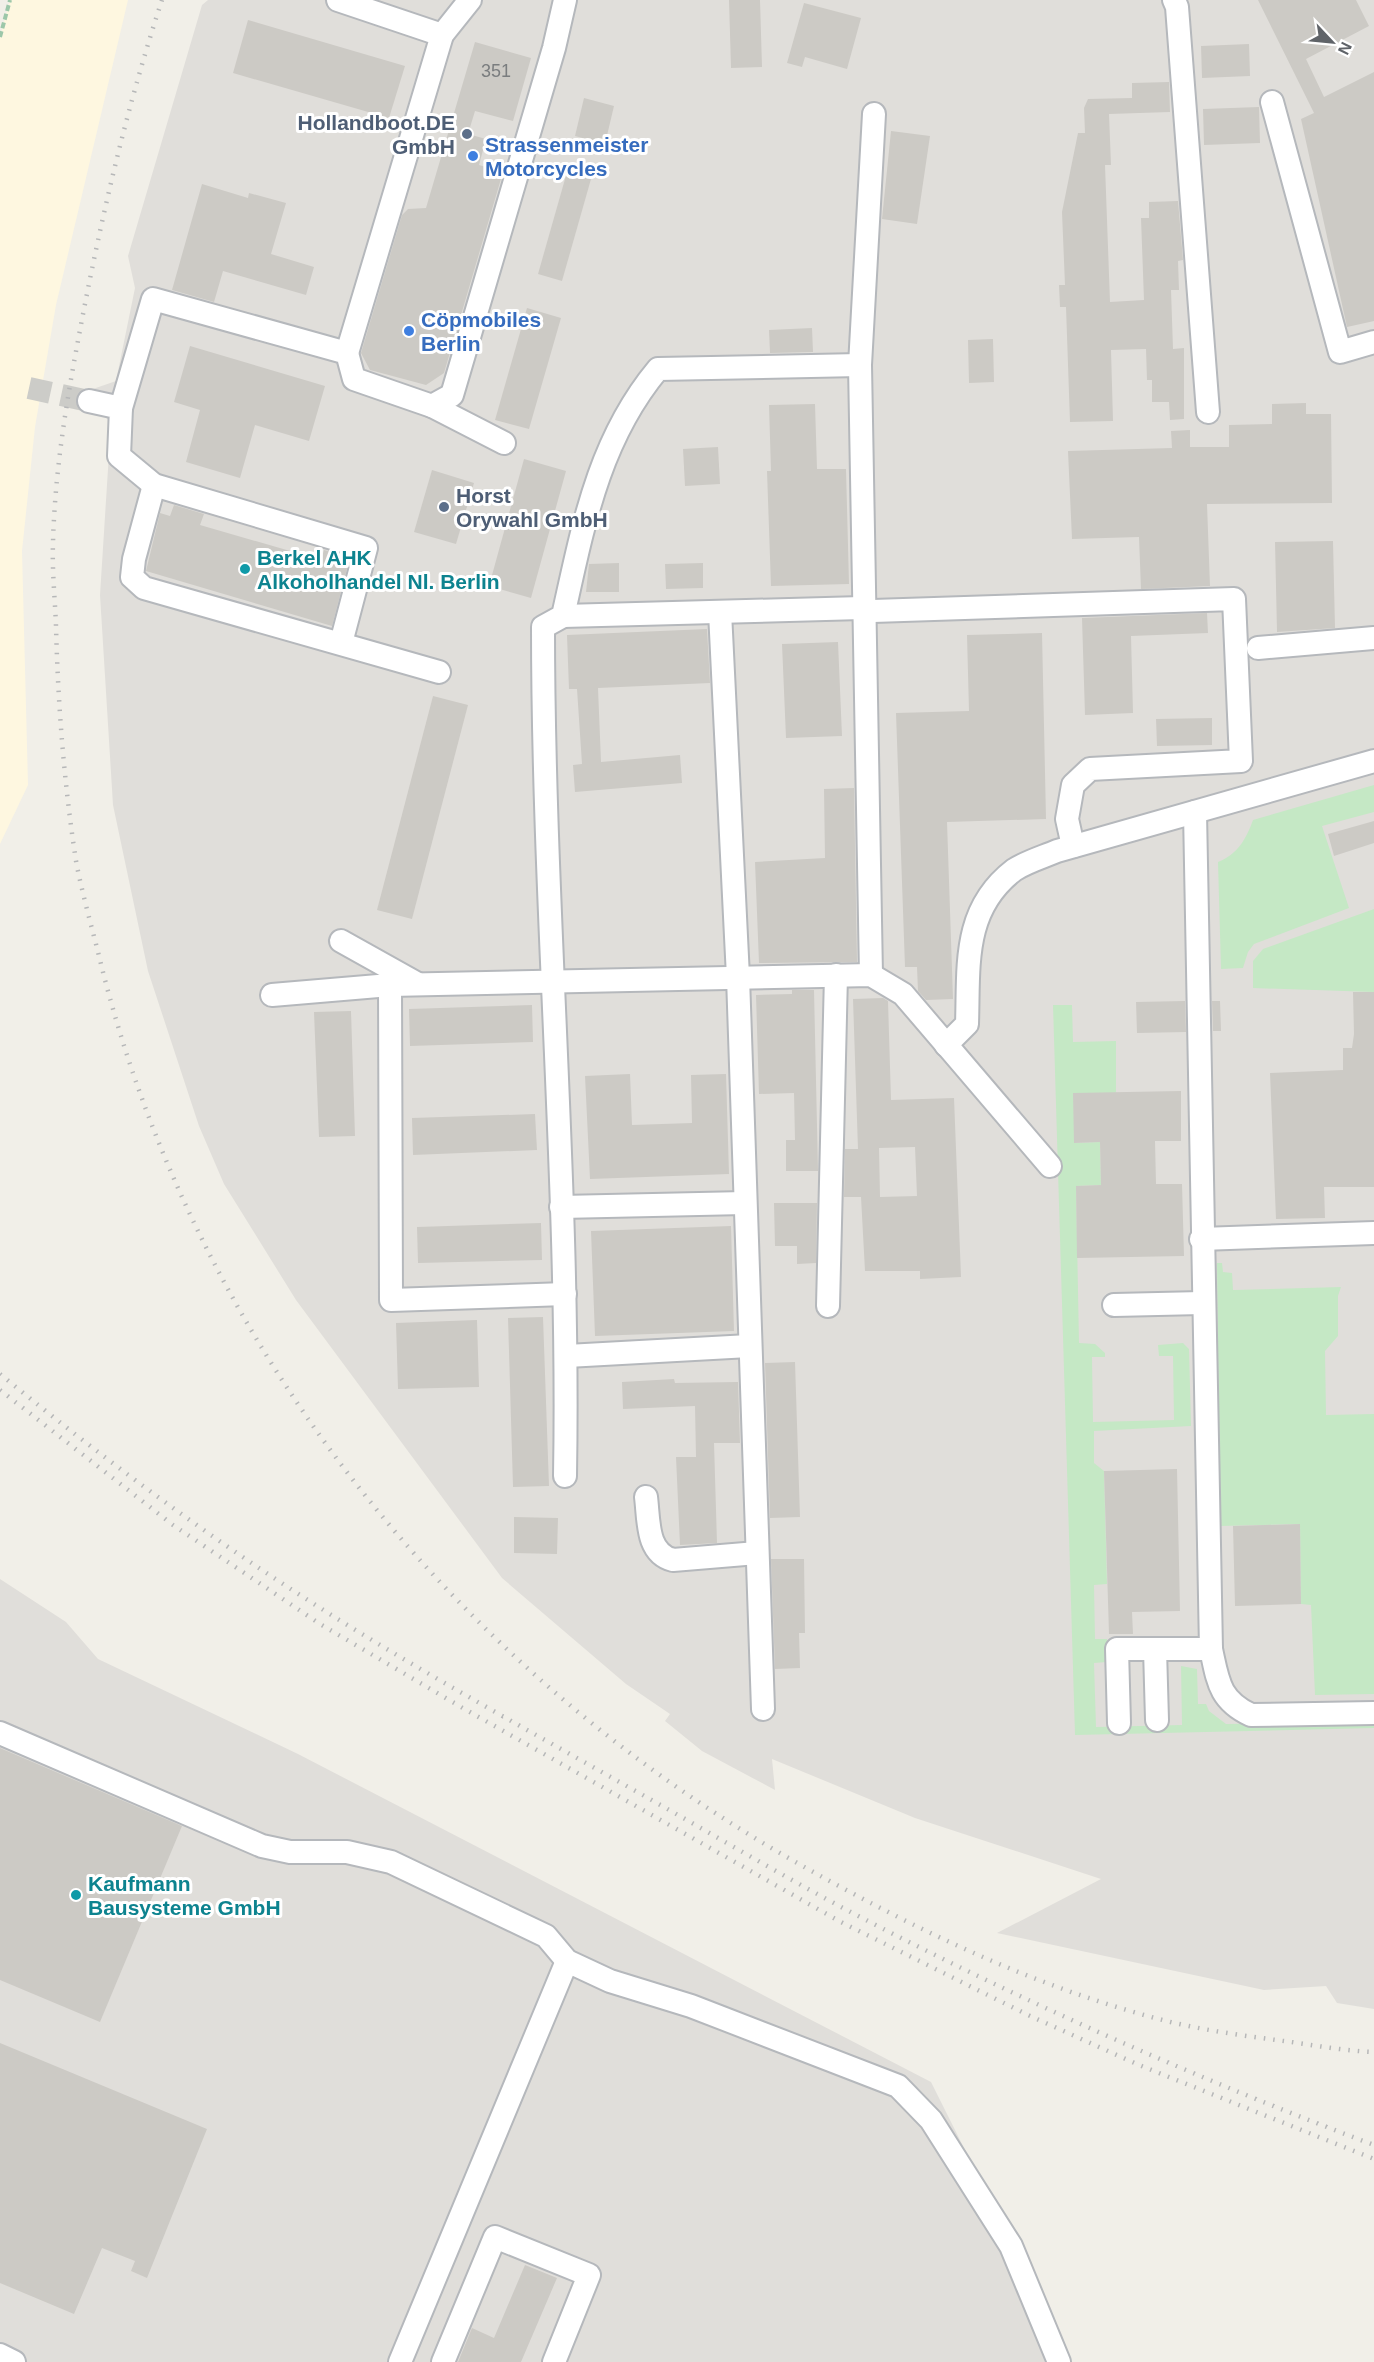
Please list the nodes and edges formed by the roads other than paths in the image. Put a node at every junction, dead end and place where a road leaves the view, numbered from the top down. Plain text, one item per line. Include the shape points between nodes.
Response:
1 (338, 0) edge
2 (470, 0) edge
3 (565, 0) edge
4 (1174, 0) edge
5 (442, 35) junction
6 (1272, 102) dead end
7 (874, 114) dead end
8 (1374, 342) edge
9 (347, 353) junction
10 (860, 364) junction
11 (89, 401) tunnel mouth
12 (432, 406) junction
13 (121, 408) junction
14 (1208, 412) dead end
15 (504, 443) dead end
16 (154, 485) junction
17 (862, 608) junction
18 (720, 612) junction
19 (563, 616) junction
20 (1374, 638) edge
21 (341, 643) junction
22 (1258, 648) dead end
23 (439, 672) dead end
24 (1374, 761) edge
25 (1195, 812) junction
26 (1073, 846) junction
27 (341, 941) dead end
28 (836, 975) junction
29 (871, 975) junction
30 (738, 977) junction
31 (552, 981) junction
32 (419, 985) junction
33 (390, 986) junction
34 (272, 995) dead end
35 (946, 1045) junction
36 (1050, 1166) dead end
37 (745, 1203) junction
38 (561, 1207) junction
39 (1374, 1233) edge
40 (1201, 1239) junction
41 (565, 1294) junction
42 (1203, 1303) junction
43 (1114, 1305) dead end
44 (828, 1306) dead end
45 (749, 1346) junction
46 (567, 1356) junction
47 (565, 1476) dead end
48 (646, 1497) dead end
49 (757, 1553) junction
50 (1155, 1649) junction
51 (1211, 1649) junction
52 (763, 1709) dead end
53 (1374, 1713) edge
54 (1157, 1720) dead end
55 (1119, 1723) dead end
56 (0, 1732) edge
57 (567, 1961) junction
58 (0, 2355) edge
59 (14, 2362) edge
60 (400, 2362) edge
61 (443, 2362) edge
62 (554, 2362) edge
63 (1059, 2362) edge

1 - 5 lane
2 - 5 lane
3 - 12 lane via 452,395
4 - 14 lane
5 - 9 lane
6 - 8 lane via 1340,352
7 - 10 lane
9 - 12 lane via 354,379
9 - 13 lane via 153,299
10 - 17 lane
10 - 19 lane via 658,369 620,426 590,496
11 - 13 lane
12 - 15 lane
13 - 16 lane via 119,456
16 - 21 lane via 132,577 144,588
16 - 21 lane via 366,548
17 - 18 lane
17 - 26 lane via 1234,599 1240,761 1090,769 1073,785 1067,819
17 - 29 lane
18 - 19 lane
18 - 30 lane
19 - 31 lane via 543,627 543,750
20 - 22 lane
21 - 23 lane
24 - 25 lane
25 - 26 lane
25 - 40 lane
26 - 35 lane via 1015,870 987,897 971,940 967,1024
27 - 32 lane
28 - 29 lane
28 - 30 lane
28 - 44 lane
29 - 35 lane via 903,994
30 - 31 lane
30 - 37 lane
31 - 32 lane
31 - 38 lane
32 - 33 lane
33 - 34 lane
33 - 41 lane via 391,1300
35 - 36 lane
37 - 38 lane
37 - 45 lane
38 - 41 lane
39 - 40 lane
40 - 42 lane
41 - 46 lane
42 - 43 lane
42 - 51 lane
45 - 46 lane
45 - 49 lane
46 - 47 lane
48 - 49 lane via 651,1539 665,1558
49 - 52 lane
50 - 51 lane
50 - 54 lane
50 - 55 lane via 1117,1649
51 - 53 lane via 1219,1687 1234,1707 1251,1715
56 - 57 lane via 262,1846 290,1852 347,1852 391,1862 546,1936
57 - 60 lane
57 - 63 lane via 610,1981 691,2006 898,2086 931,2120 1011,2246
58 - 59 lane
61 - 62 lane via 495,2237 589,2276

